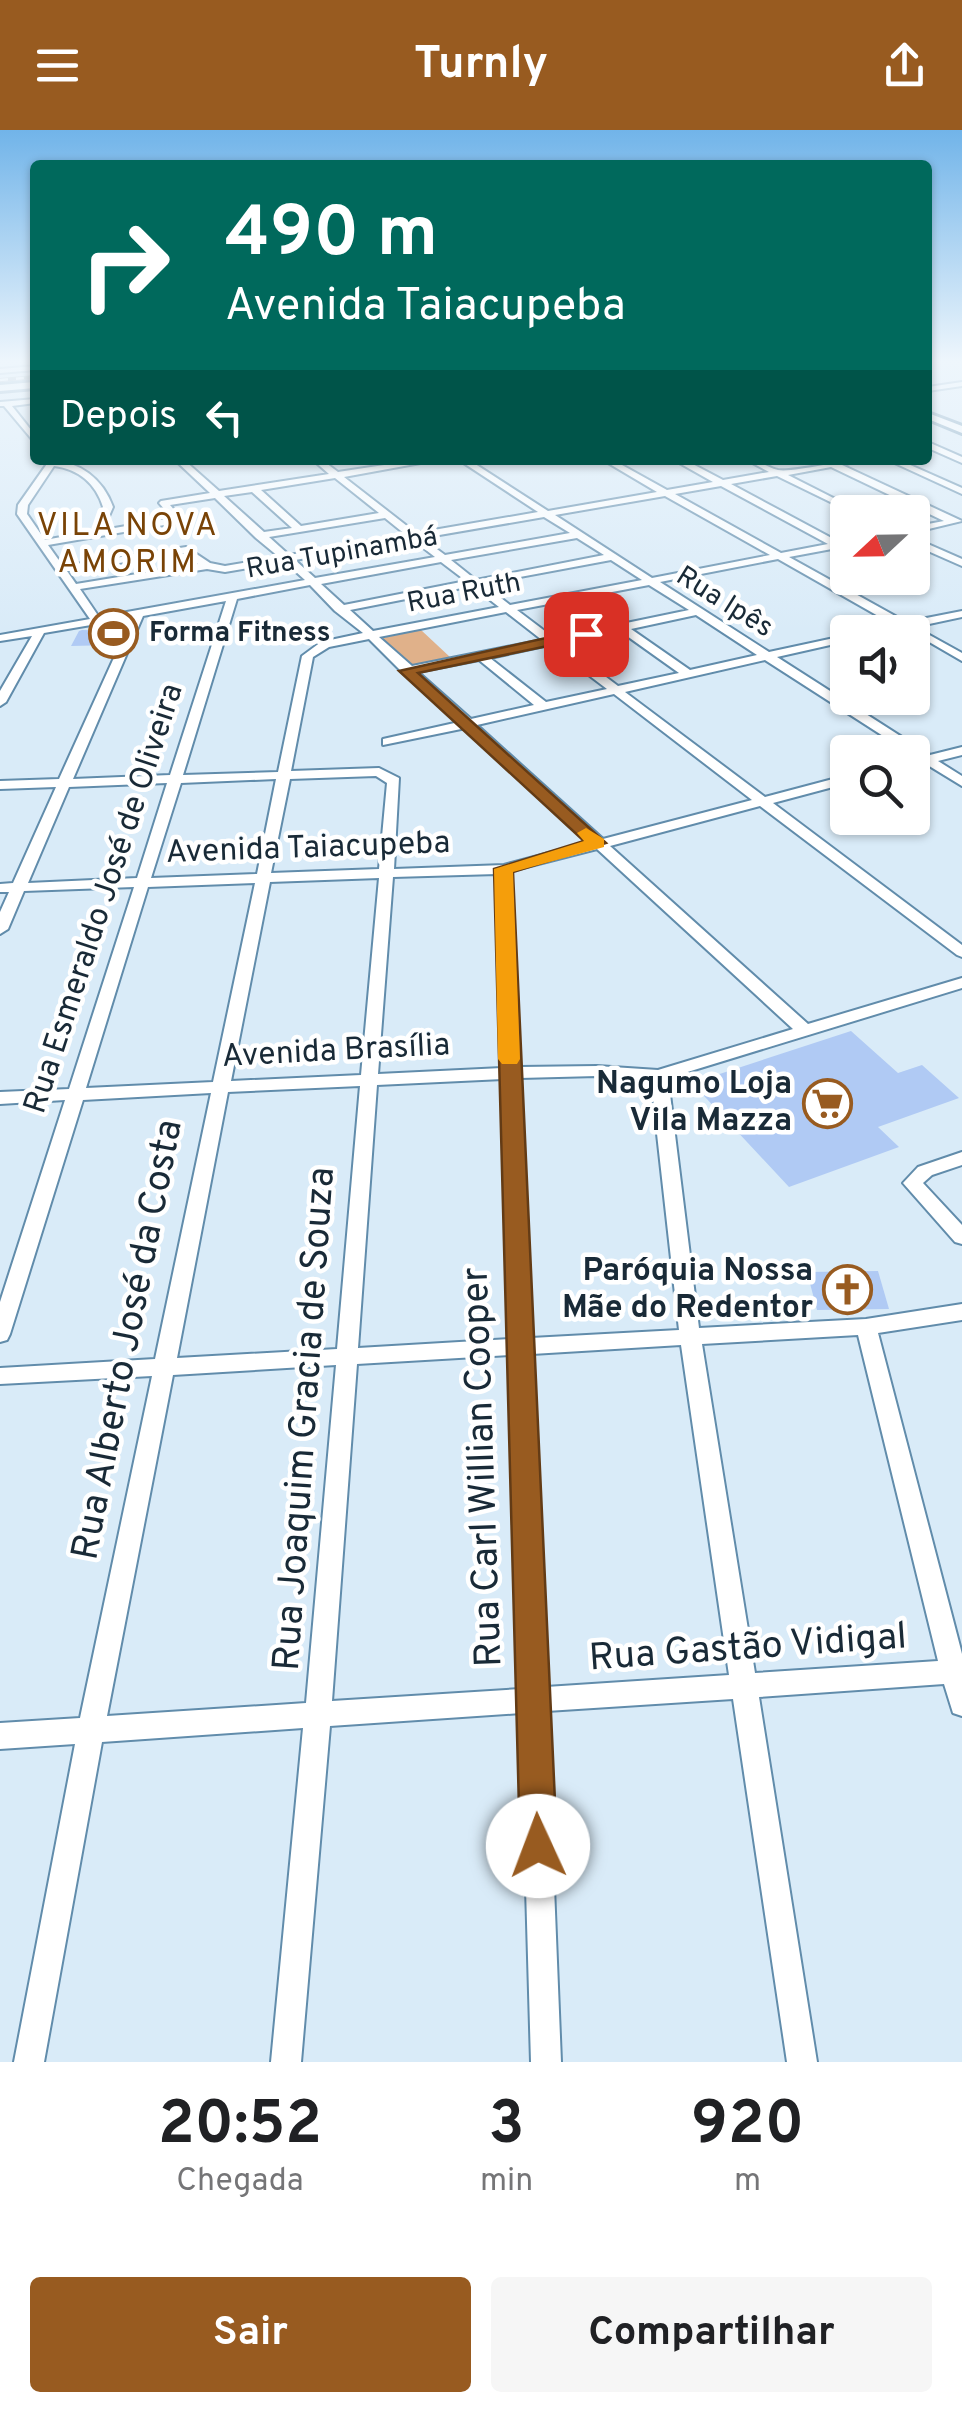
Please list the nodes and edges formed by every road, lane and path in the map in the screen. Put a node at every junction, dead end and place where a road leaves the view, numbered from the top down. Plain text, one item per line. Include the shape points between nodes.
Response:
1 (49, 465) edge
2 (64, 465) edge
3 (184, 465) edge
4 (324, 465) edge
5 (403, 465) edge
6 (470, 465) edge
7 (616, 465) edge
8 (687, 465) edge
9 (761, 465) edge
10 (815, 465) edge
11 (834, 465) edge
12 (903, 465) edge
13 (778, 474) junction
14 (337, 476) junction
15 (722, 484) junction
16 (253, 488) junction
17 (962, 491) edge
18 (213, 494) junction
19 (666, 494) junction
20 (830, 499) edge
21 (542, 514) junction
22 (387, 515) junction
23 (176, 520) junction
24 (958, 521) edge
25 (930, 526) edge
26 (186, 529) dead end
27 (300, 530) junction
28 (97, 533) junction
29 (574, 535) junction
30 (260, 536) junction
31 (414, 536) junction
32 (830, 538) edge
33 (42, 542) junction
34 (830, 546) edge
35 (930, 549) edge
36 (778, 556) junction
37 (283, 558) junction
38 (609, 558) junction
39 (444, 559) junction
40 (962, 564) edge
41 (201, 567) junction
42 (61, 570) junction
43 (648, 581) junction
44 (310, 582) junction
45 (474, 583) junction
46 (74, 588) junction
47 (233, 596) junction
48 (507, 608) junction
49 (339, 609) junction
50 (696, 612) junction
51 (139, 613) junction
52 (962, 614) edge
53 (884, 615) edge
54 (96, 620) junction
55 (930, 621) edge
56 (622, 626) junction
57 (40, 631) junction
58 (368, 636) junction
59 (0, 638) edge
60 (930, 640) edge
61 (550, 641) junction
62 (830, 642) edge
63 (325, 644) joint
64 (481, 656) junction
65 (766, 656) junction
66 (962, 658) edge
67 (406, 671) junction
68 (687, 673) junction
69 (615, 688) junction
70 (0, 702) edge
71 (543, 706) junction
72 (464, 724) junction
73 (889, 735) edge
74 (388, 742) dead end
75 (962, 751) edge
76 (930, 759) edge
77 (930, 761) edge
78 (284, 776) junction
79 (174, 779) junction
80 (66, 782) junction
81 (962, 782) edge
82 (830, 783) edge
83 (0, 785) edge
84 (760, 800) junction
85 (597, 843) junction
86 (504, 869) junction
87 (386, 874) junction
88 (264, 879) junction
89 (144, 884) junction
90 (18, 887) junction
91 (0, 888) edge
92 (0, 929) edge
93 (962, 952) edge
94 (962, 983) edge
95 (805, 1030) junction
96 (510, 1074) junction
97 (659, 1075) junction
98 (366, 1081) junction
99 (220, 1089) junction
100 (73, 1095) junction
101 (0, 1098) edge
102 (962, 1158) edge
103 (962, 1238) edge
104 (962, 1312) edge
105 (866, 1327) junction
106 (0, 1334) edge
107 (690, 1336) junction
108 (518, 1346) junction
109 (344, 1356) junction
110 (165, 1366) junction
111 (0, 1376) edge
112 (958, 1671) edge
113 (745, 1687) junction
114 (533, 1702) junction
115 (962, 1704) edge
116 (320, 1714) junction
117 (91, 1729) junction
118 (0, 1736) edge
119 (29, 2062) edge
120 (286, 2062) edge
121 (546, 2062) edge
122 (802, 2062) edge

1 - 33 street via 21,510
2 - 28 street via 84,471 107,501
3 - 18 street
4 - 14 street
5 - 14 street
6 - 21 street, Rua Ipês
7 - 19 street
8 - 15 street
9 - 13 street
10 - 13 street
11 - 24 street
12 - 17 street
13 - 15 street
13 - 20 street
14 - 16 street
14 - 22 street
15 - 19 street
15 - 32 street
16 - 18 street
16 - 27 street
18 - 23 street via 166,502
18 - 30 street
19 - 21 street
19 - 36 street
21 - 29 street, Rua Ipês
21 - 31 street
22 - 27 street
22 - 31 street
23 - 26 street
23 - 28 street
24 - 25 street
27 - 30 street
28 - 33 street
29 - 38 street, Rua Ipês
29 - 39 street, Rua Tupinambá
30 - 37 street
31 - 37 street
31 - 39 street
33 - 42 street
34 - 36 street, Rua Ruth
35 - 40 street
36 - 43 street, Rua Ruth
36 - 53 street
37 - 41 street
37 - 44 street
38 - 43 street, Rua Ipês
38 - 45 street
39 - 44 street, Rua Tupinambá
39 - 45 street
41 - 42 street via 193,552 180,550
41 - 46 street
42 - 46 street
43 - 48 street, Rua Ruth
43 - 50 street, Rua Ipês
44 - 47 street, Rua Tupinambá
44 - 49 street
45 - 48 street
45 - 49 street
46 - 54 street
47 - 51 street, Rua Tupinambá
47 - 79 street, Rua Esmeraldo José de Oliveira
48 - 58 street, Rua Ruth
48 - 61 street
49 - 58 street
50 - 56 street
50 - 65 street, Rua Ipês
51 - 54 street, Rua Tupinambá
51 - 80 street
52 - 55 street
54 - 57 street, Rua Tupinambá
56 - 61 street
56 - 68 street
57 - 59 street, Rua Tupinambá
57 - 70 street
58 - 63 street, Rua Ruth
58 - 67 street
60 - 66 street
61 - 64 street
61 - 69 street
62 - 65 street
63 - 78 street, Rua Alberto José da Costa via 308,656
64 - 67 street
64 - 71 street
65 - 68 street
65 - 73 street, Rua Ipês
67 - 72 street
68 - 69 street
69 - 71 street
69 - 84 street
71 - 72 street
72 - 74 street
72 - 85 street
75 - 76 street
77 - 81 street, Rua Ipês
78 - 79 street
78 - 87 street, Rua Joaquim Gracia de Souza via 378,772 394,780
78 - 88 street, Rua Alberto José da Costa
79 - 80 street
79 - 89 street, Rua Esmeraldo José de Oliveira
80 - 83 street
80 - 90 street
82 - 84 street, Avenida Taiacupeba
84 - 85 street, Avenida Taiacupeba
84 - 93 street
85 - 86 street, Avenida Taiacupeba
85 - 95 street
86 - 87 street, Avenida Taiacupeba
86 - 96 street, Rua Carl Willian Cooper
87 - 88 street, Avenida Taiacupeba
87 - 98 street, Rua Joaquim Gracia de Souza
88 - 89 street, Avenida Taiacupeba
88 - 99 street, Rua Alberto José da Costa
89 - 90 street, Avenida Taiacupeba
89 - 100 street, Rua Esmeraldo José de Oliveira
90 - 91 street, Avenida Taiacupeba
90 - 92 street
94 - 95 street, Avenida Brasília
95 - 97 street, Avenida Brasília
96 - 97 street, Avenida Brasília
96 - 98 street, Avenida Brasília
96 - 108 street, Rua Carl Willian Cooper
97 - 107 street
98 - 99 street, Avenida Brasília
98 - 109 street, Rua Joaquim Gracia de Souza
99 - 100 street, Avenida Brasília
99 - 110 street, Rua Alberto José da Costa
100 - 101 street, Avenida Brasília
100 - 106 street, Rua Esmeraldo José de Oliveira
102 - 103 street via 912,1183
104 - 105 street
105 - 107 street
105 - 112 street
107 - 108 street
107 - 113 street
108 - 109 street
108 - 114 street, Rua Carl Willian Cooper
109 - 110 street
109 - 116 street, Rua Joaquim Gracia de Souza
110 - 111 street
110 - 117 street, Rua Alberto José da Costa
112 - 113 street, Rua Gastão Vidigal
112 - 115 street
113 - 114 street, Rua Gastão Vidigal
113 - 122 street
114 - 116 street, Rua Gastão Vidigal
114 - 121 street, Rua Carl Willian Cooper
116 - 117 street, Rua Gastão Vidigal
116 - 120 street, Rua Joaquim Gracia de Souza
117 - 118 street, Rua Gastão Vidigal
117 - 119 street, Rua Alberto José da Costa

